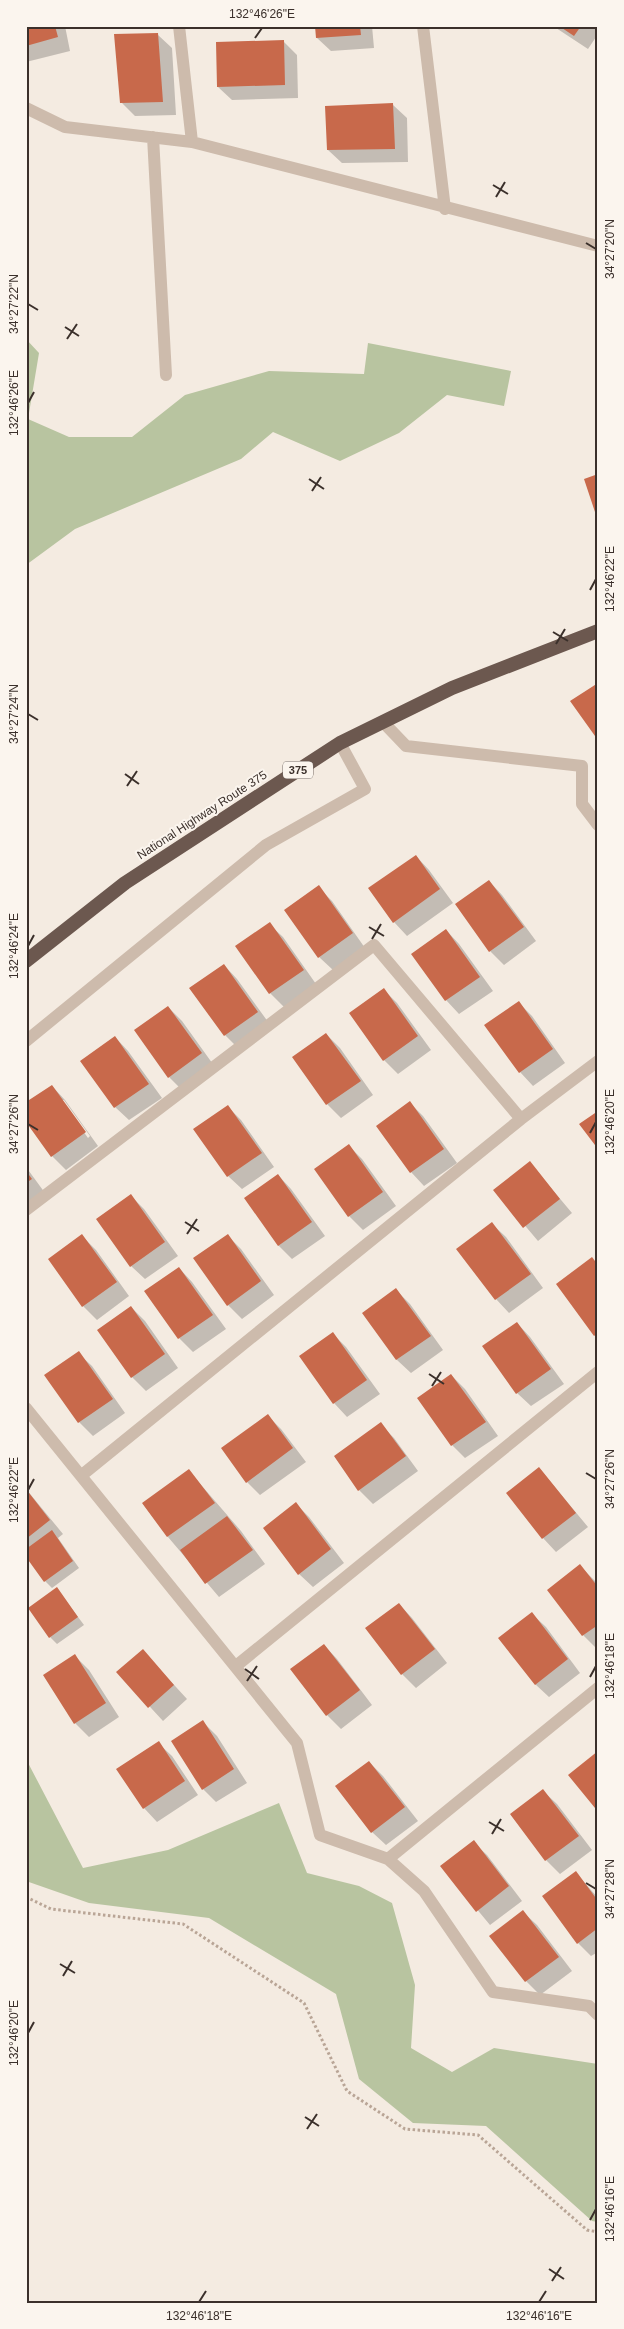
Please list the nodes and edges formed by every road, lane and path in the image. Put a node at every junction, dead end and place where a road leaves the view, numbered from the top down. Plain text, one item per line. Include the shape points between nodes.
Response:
1 (179, 26) edge
2 (423, 26) edge
3 (26, 108) edge
4 (154, 137) junction
5 (192, 142) junction
6 (445, 209) junction
7 (598, 246) edge
8 (166, 375) dead end
9 (598, 631) edge
10 (383, 722) junction
11 (340, 743) junction
12 (598, 825) edge
13 (26, 961) edge
14 (26, 1041) edge
15 (598, 1061) edge
16 (521, 1119) junction
17 (26, 1210) edge
18 (598, 1372) edge
19 (26, 1408) edge
20 (82, 1475) junction
21 (236, 1666) junction
22 (598, 1688) edge
23 (388, 1859) junction
24 (26, 1897) edge
25 (595, 2007) edge
26 (598, 2232) edge

1 - 5 street
2 - 6 street
3 - 4 street via 65,127
4 - 5 street
4 - 8 street
5 - 6 street
6 - 7 street
9 - 10 highway, National Highway Route 375 / 375 via 452,688
10 - 11 highway, National Highway Route 375 / 375
10 - 12 street via 406,746 582,766 582,804
11 - 13 highway, National Highway Route 375 / 375 via 125,883
11 - 14 street via 365,789 266,845
15 - 16 street
16 - 17 street via 374,945
16 - 20 street
18 - 21 street
19 - 20 street
20 - 21 street
21 - 23 street via 298,1743 320,1834
22 - 23 street
23 - 25 street via 424,1891 493,1992
24 - 26 path via 51,1909 183,1924 304,2002 347,2091 405,2129 478,2135 587,2230

